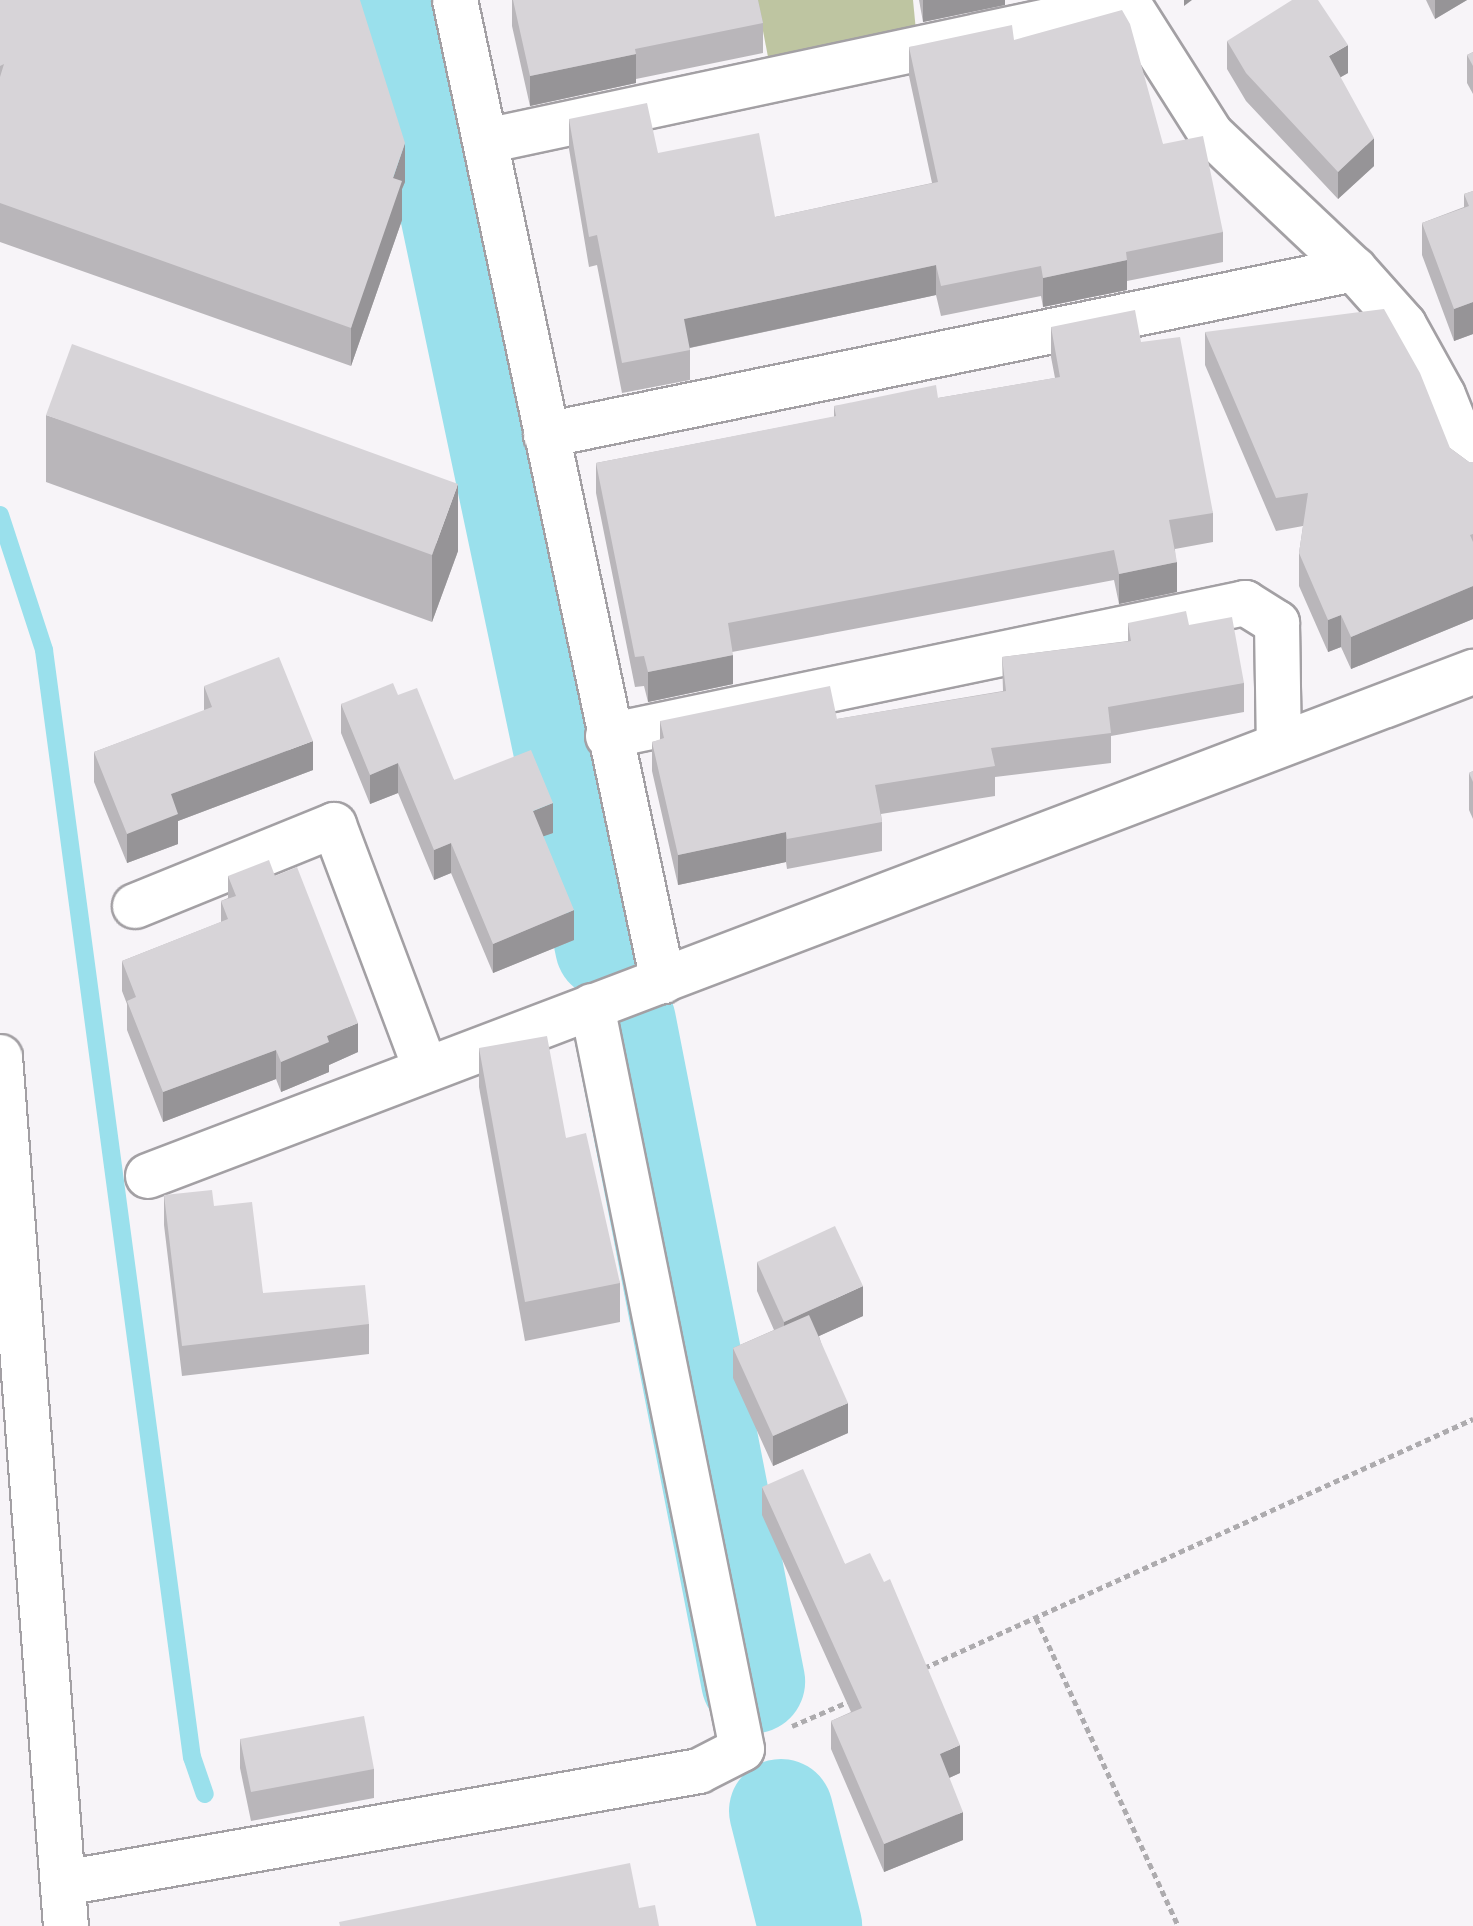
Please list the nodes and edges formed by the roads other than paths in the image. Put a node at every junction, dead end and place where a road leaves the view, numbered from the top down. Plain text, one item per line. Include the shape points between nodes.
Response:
1 (455, 0) edge
2 (1126, 2) edge
3 (486, 141) junction
4 (1354, 269) junction
5 (546, 435) junction
6 (1473, 470) edge
7 (1473, 672) edge
8 (608, 736) junction
9 (1279, 744) junction
10 (135, 906) dead end
11 (663, 981) junction
12 (592, 1006) junction
13 (0, 1057) edge
14 (425, 1067) junction
15 (148, 1176) dead end
16 (64, 1883) junction
17 (66, 1926) edge

1 - 3 street
2 - 3 street
2 - 4 street via 1211,134
3 - 5 street
4 - 5 street
4 - 6 street via 1404,325 1443,395
5 - 8 street
7 - 9 street
8 - 9 street via 1245,603 1277,623
8 - 11 street
9 - 11 street
10 - 14 street via 334,825
11 - 12 street
12 - 14 street
12 - 16 street via 742,1749 699,1771
13 - 16 street
14 - 15 street
16 - 17 street

